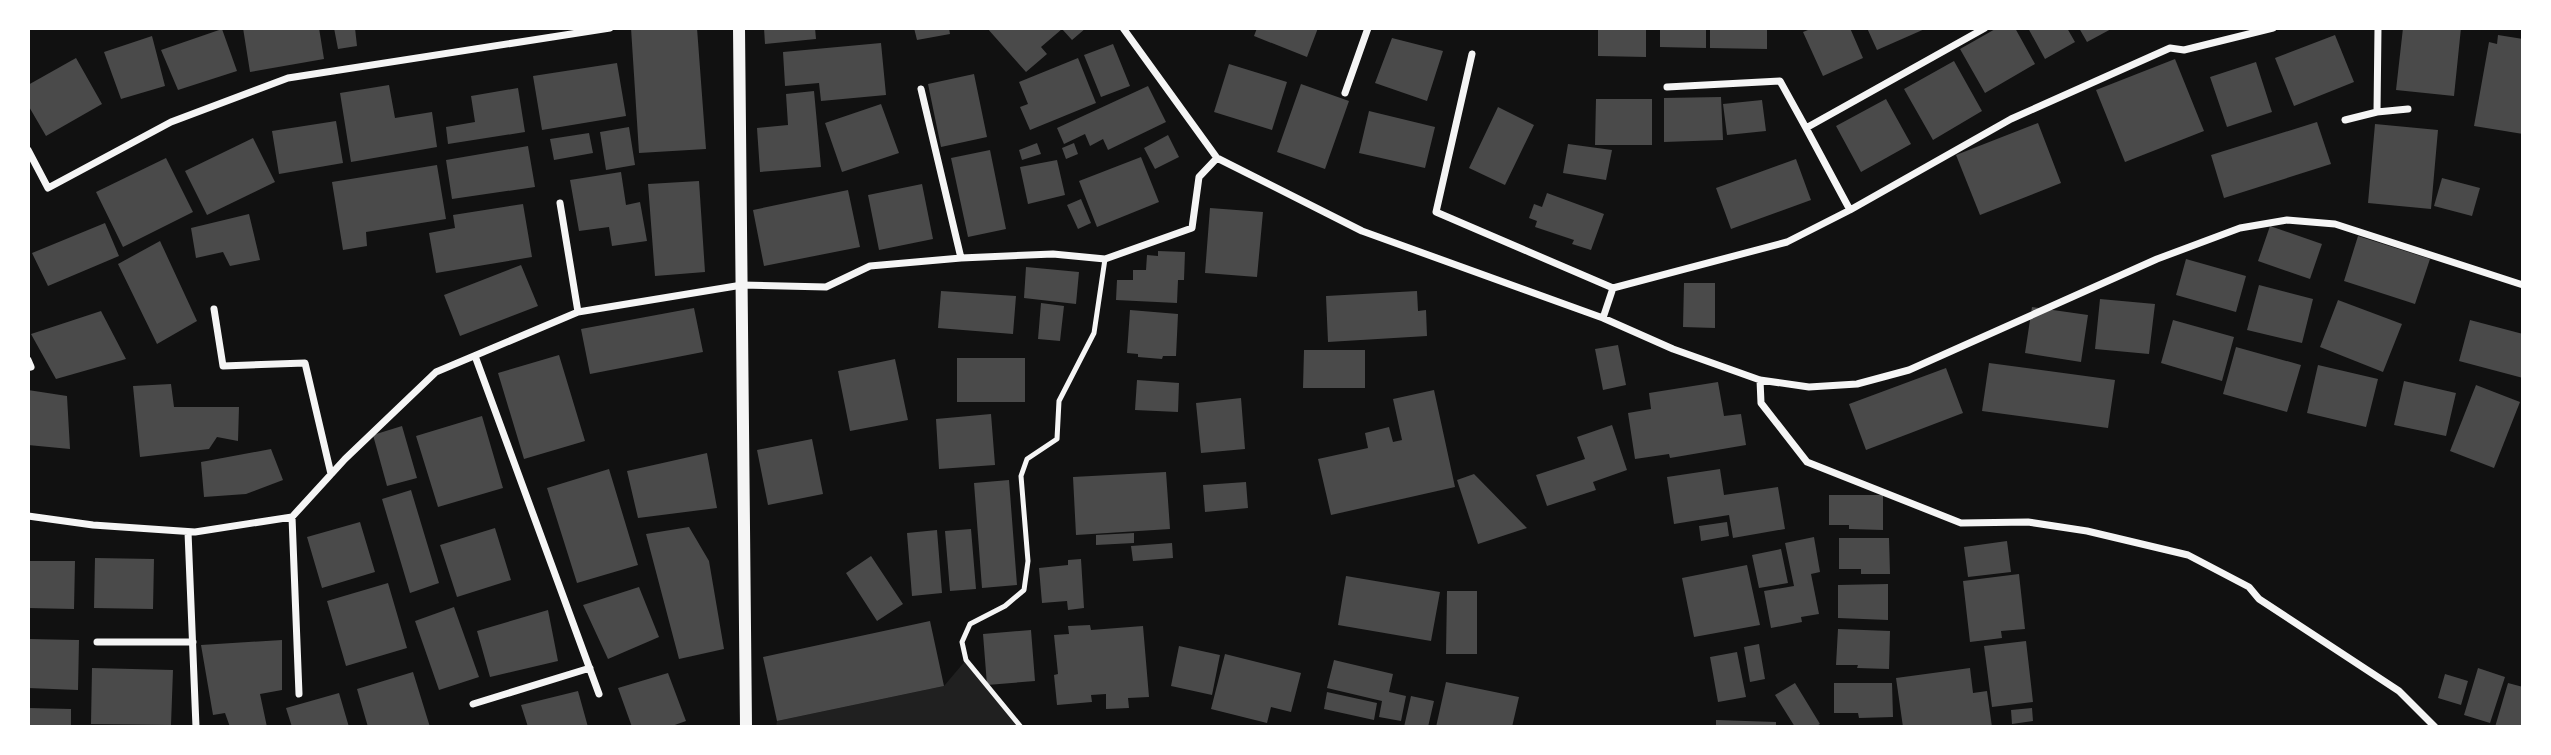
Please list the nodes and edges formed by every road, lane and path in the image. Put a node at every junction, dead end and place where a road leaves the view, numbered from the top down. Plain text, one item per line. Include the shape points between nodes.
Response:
1 (610, 28) edge
2 (738, 28) edge
3 (1123, 28) edge
4 (1368, 28) edge
5 (1985, 28) edge
6 (2273, 28) edge
7 (2378, 28) edge
8 (1472, 54) dead end
9 (1667, 87) dead end
10 (921, 89) dead end
11 (1345, 93) dead end
12 (2408, 109) dead end
13 (2377, 112) junction
14 (2345, 120) dead end
15 (1806, 128) junction
16 (28, 150) edge
17 (1217, 158) junction
18 (560, 203) dead end
19 (1850, 210) junction
20 (961, 258) junction
21 (1105, 259) junction
22 (743, 285) junction
23 (2523, 285) edge
24 (1613, 288) junction
25 (214, 309) dead end
26 (578, 313) junction
27 (1603, 318) junction
28 (475, 356) junction
29 (1760, 380) junction
30 (331, 474) junction
31 (28, 516) edge
32 (292, 517) junction
33 (188, 532) junction
34 (97, 642) dead end
35 (192, 642) junction
36 (590, 668) junction
37 (299, 694) dead end
38 (599, 694) dead end
39 (473, 704) dead end
40 (196, 727) edge
41 (746, 727) edge
42 (1021, 727) edge
43 (2435, 727) edge

1 - 16 street via 288,78 172,122 48,188
2 - 22 street
3 - 17 street
4 - 11 street
5 - 15 street
6 - 19 street via 2184,50 2170,48 2011,119
7 - 13 street
8 - 24 street via 1436,212
9 - 15 street via 1780,81
10 - 20 street
12 - 13 street
13 - 14 street
15 - 19 street
17 - 21 street via 1199,177 1192,228
17 - 27 street via 1362,231
18 - 26 street
19 - 24 street via 1787,242
20 - 21 street via 1054,254
20 - 22 street via 870,266 826,288
21 - 42 lane via 1094,332 1059,401 1057,439 1027,458 1021,476 1027,561 1024,590 970,624 962,642 966,660
22 - 26 street
22 - 41 street
23 - 29 street via 2335,224 2287,220 2240,228 2157,259 1909,370 1857,384 1809,387
24 - 27 street
25 - 30 street via 223,366 305,363
26 - 28 street
27 - 29 street
28 - 30 street via 436,372
28 - 36 street
29 - 43 street via 1761,403 1807,462 1961,523 2028,522 2188,555 2249,587 2259,599 2399,691
30 - 32 street
31 - 33 street
32 - 33 street
32 - 37 street
33 - 35 street
34 - 35 street
35 - 40 street
36 - 38 street
36 - 39 street

